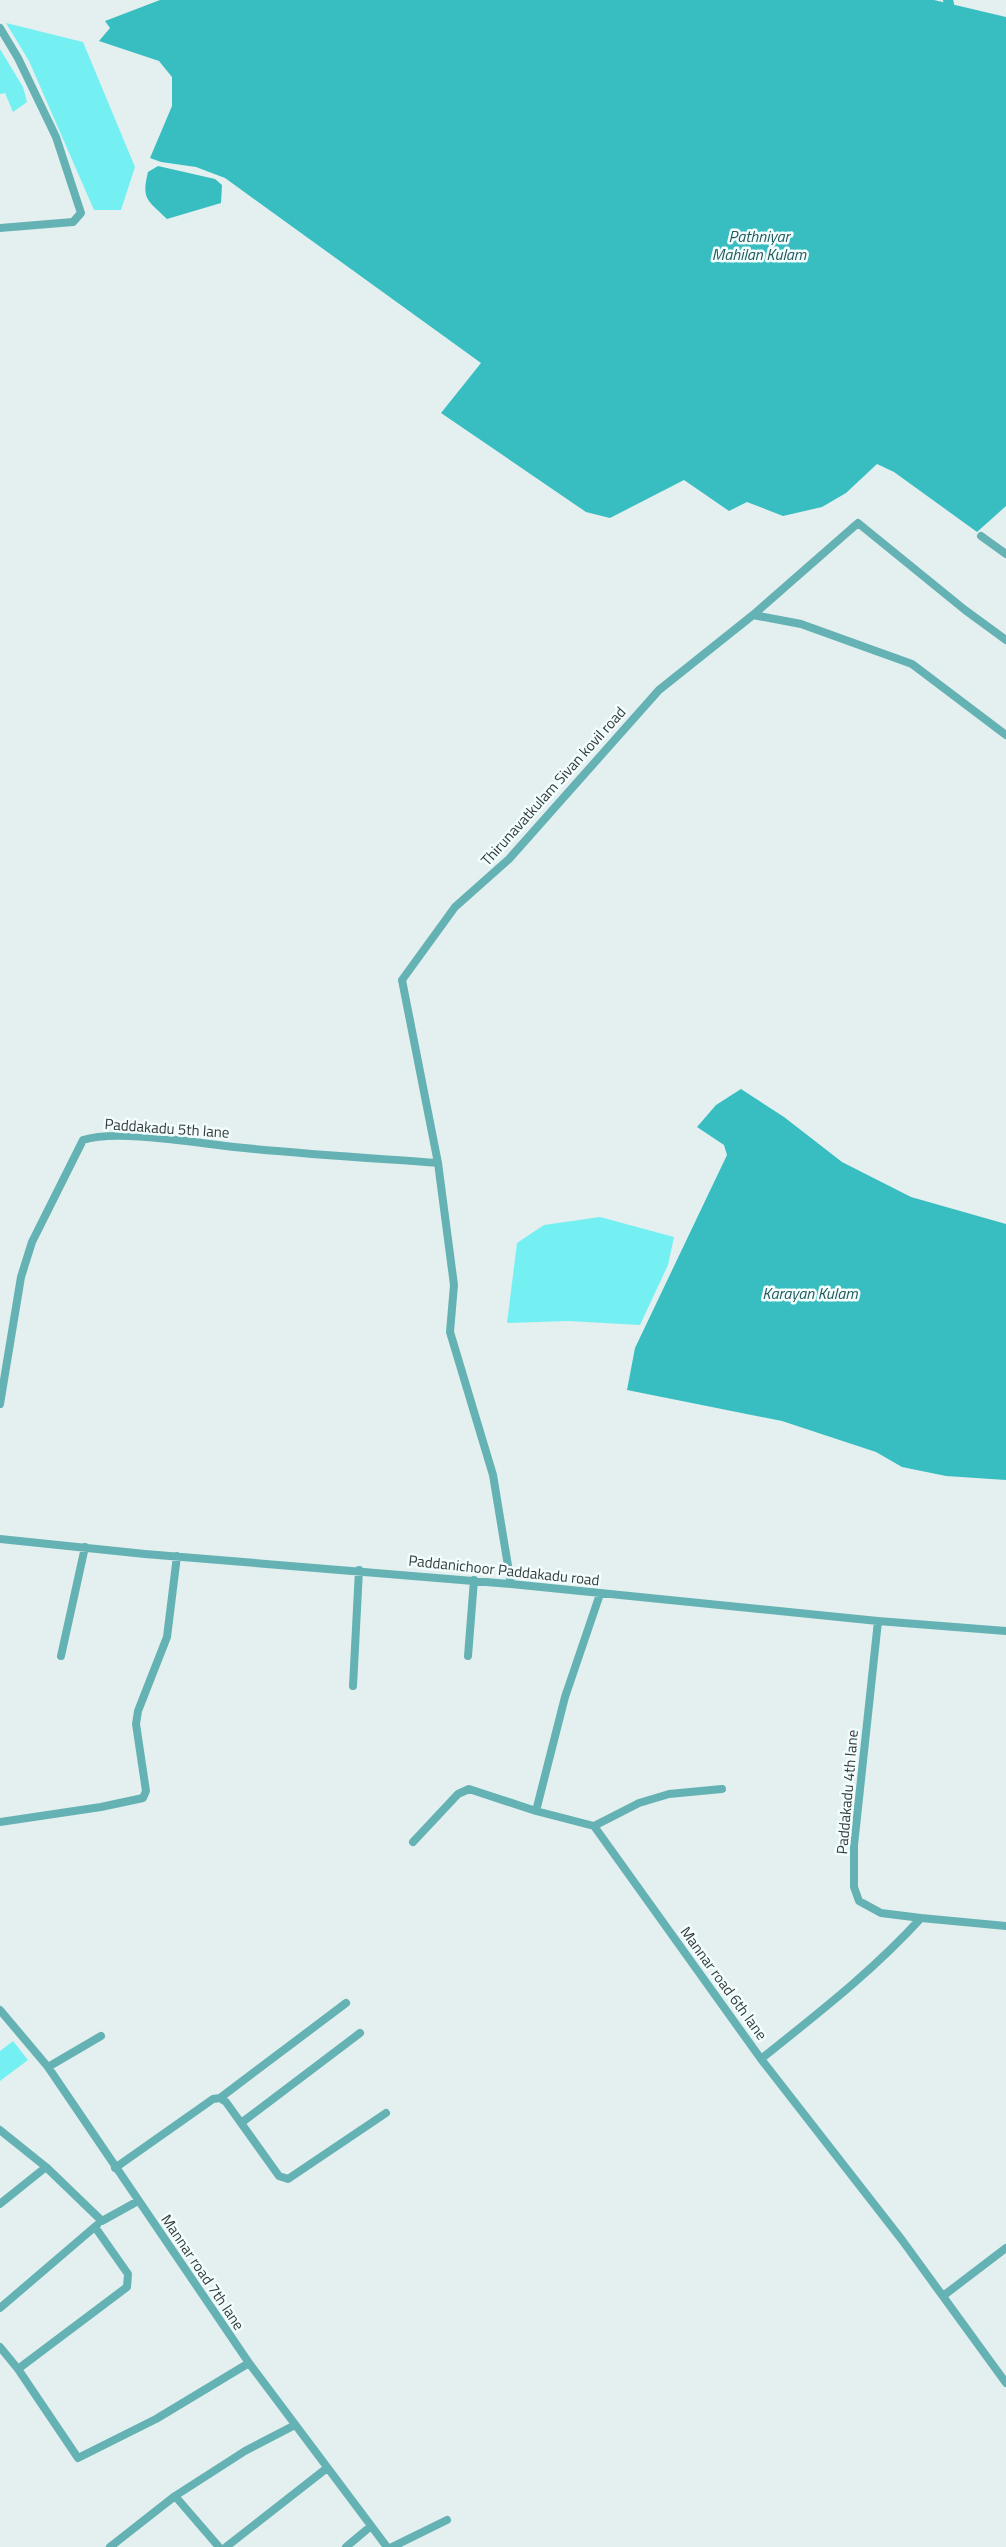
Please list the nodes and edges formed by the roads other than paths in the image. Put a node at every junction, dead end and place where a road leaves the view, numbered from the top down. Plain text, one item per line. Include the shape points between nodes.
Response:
1 (0, 28) edge
2 (0, 228) edge
3 (981, 536) dead end
4 (1006, 554) edge
5 (753, 615) junction
6 (1006, 640) edge
7 (1006, 735) edge
8 (438, 1163) junction
9 (0, 1404) edge
10 (0, 1539) edge
11 (85, 1547) junction
12 (177, 1556) junction
13 (359, 1570) junction
14 (474, 1580) junction
15 (511, 1584) junction
16 (600, 1594) junction
17 (878, 1621) junction
18 (1006, 1631) edge
19 (61, 1656) dead end
20 (468, 1656) dead end
21 (353, 1686) dead end
22 (722, 1789) dead end
23 (536, 1811) junction
24 (0, 1822) edge
25 (594, 1826) junction
26 (413, 1842) dead end
27 (921, 1918) junction
28 (1006, 1926) edge
29 (346, 2003) dead end
30 (0, 2010) edge
31 (360, 2034) dead end
32 (102, 2036) dead end
33 (761, 2059) junction
34 (48, 2067) junction
35 (220, 2098) junction
36 (386, 2113) dead end
37 (241, 2122) junction
38 (0, 2130) edge
39 (46, 2167) junction
40 (115, 2168) junction
41 (138, 2201) junction
42 (0, 2204) edge
43 (102, 2221) junction
44 (94, 2227) junction
45 (1006, 2248) edge
46 (943, 2296) junction
47 (0, 2308) edge
48 (0, 2347) edge
49 (249, 2363) junction
50 (18, 2369) junction
51 (1006, 2383) edge
52 (295, 2424) junction
53 (327, 2468) junction
54 (175, 2496) junction
55 (447, 2520) dead end
56 (372, 2526) junction
57 (110, 2547) edge
58 (219, 2547) edge
59 (226, 2547) edge
60 (346, 2547) edge
61 (387, 2547) edge
62 (392, 2547) edge

1 - 2 street via 56,137 81,213 72,222
3 - 4 street
5 - 6 street, Thirunavatkulam Sivan kovil road via 858,523
5 - 7 street via 801,624 912,664
5 - 8 street, Thirunavatkulam Sivan kovil road via 659,690 509,859 455,907 402,980
8 - 9 street, Paddakadu 5th lane via 131,1137 94,1136 83,1140 32,1242 21,1278
8 - 15 street, Thirunavatkulam Sivan kovil road via 454,1285 450,1332 493,1475
10 - 11 street, Paddanichoor Paddakadu road
11 - 12 street, Paddanichoor Paddakadu road
11 - 19 street
12 - 13 street, Paddanichoor Paddakadu road
12 - 24 street via 167,1637 138,1711 137,1736 146,1791 143,1798
13 - 14 street, Paddanichoor Paddakadu road
13 - 21 street
14 - 15 street, Paddanichoor Paddakadu road
14 - 20 street
15 - 16 street, Paddanichoor Paddakadu road
16 - 17 street, Paddanichoor Paddakadu road
16 - 23 street via 565,1697
17 - 18 street, Paddanichoor Paddakadu road
17 - 27 street, Paddakadu 4th lane via 854,1845 854,1887 859,1901 881,1913
22 - 25 street via 669,1794 639,1803
23 - 25 street
23 - 26 street via 469,1789 458,1794
25 - 33 street, Mannar road 6th lane
27 - 28 street, Paddakadu 4th lane
27 - 33 street via 849,1989
29 - 35 street
30 - 34 street, Mannar road 7th lane
31 - 37 street
32 - 34 street
33 - 46 street, Mannar road 6th lane
34 - 40 street, Mannar road 7th lane
35 - 37 street
35 - 40 street via 212,2099
36 - 37 street via 288,2179 279,2176
38 - 39 street
39 - 42 street
39 - 43 street
40 - 41 street, Mannar road 7th lane
41 - 43 street
41 - 49 street, Mannar road 7th lane
43 - 44 street
44 - 47 street
44 - 50 street via 128,2274 127,2287
45 - 46 street
46 - 51 street, Mannar road 6th lane
48 - 50 street
49 - 50 street via 156,2419 78,2458
49 - 52 street, Mannar road 7th lane
52 - 53 street, Mannar road 7th lane
52 - 54 street via 245,2451
53 - 56 street, Mannar road 7th lane
53 - 59 street
54 - 57 street
54 - 58 street
55 - 62 street
56 - 60 street
56 - 61 street, Mannar road 7th lane

